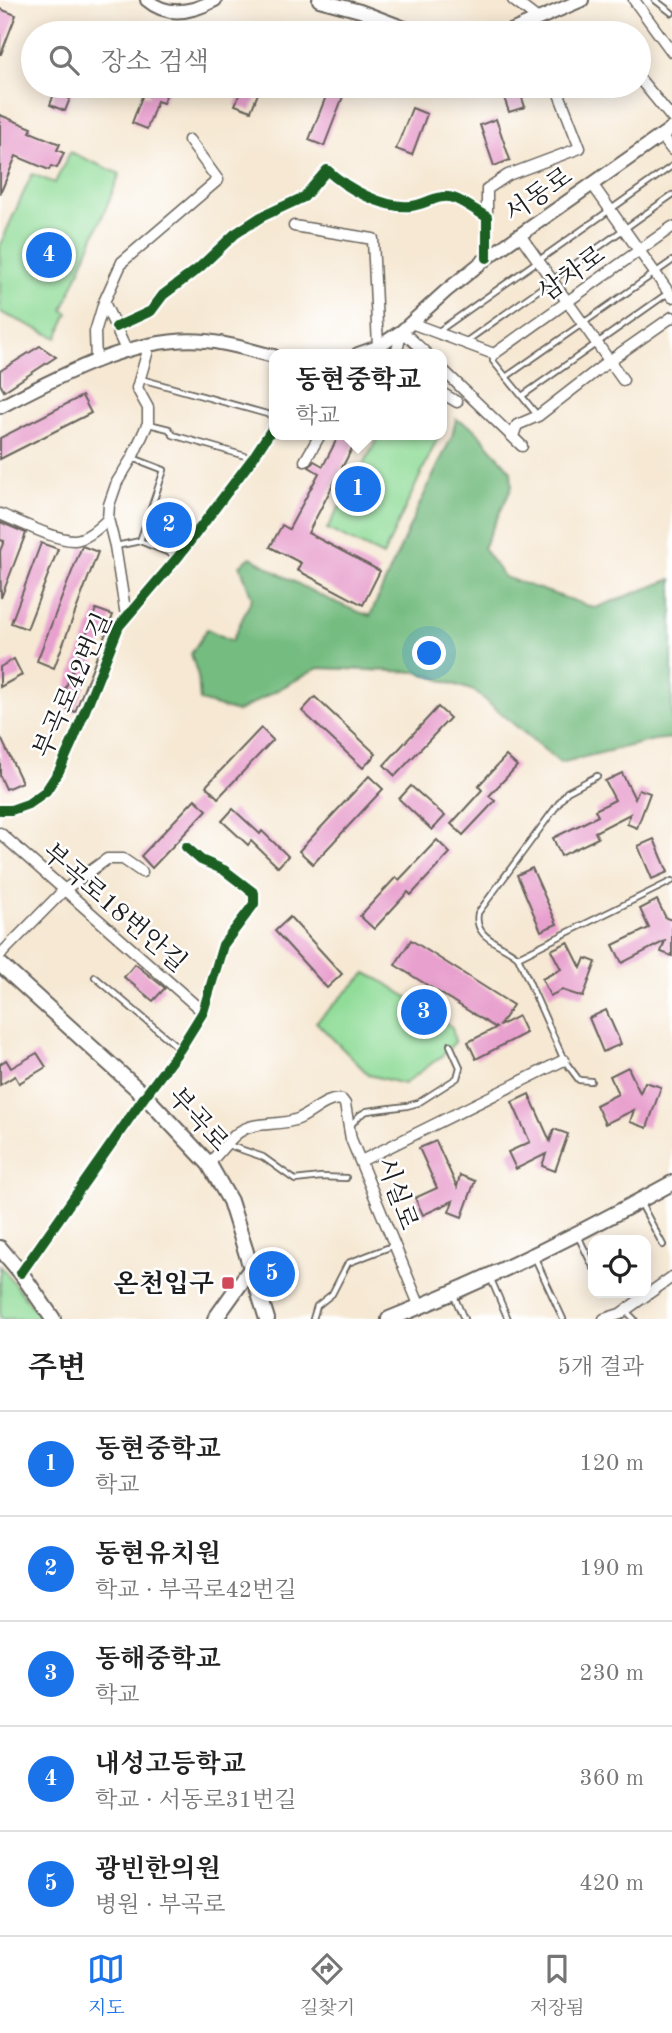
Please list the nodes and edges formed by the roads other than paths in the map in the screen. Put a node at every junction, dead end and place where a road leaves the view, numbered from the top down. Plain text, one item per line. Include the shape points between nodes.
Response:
1 (147, 0) edge
2 (319, 0) edge
3 (513, 0) edge
4 (582, 0) edge
5 (634, 0) edge
6 (655, 0) edge
7 (208, 2) edge
8 (672, 13) edge
9 (538, 19) junction
10 (386, 21) edge
11 (533, 21) edge
12 (650, 21) edge
13 (651, 23) edge
14 (671, 49) edge
15 (651, 93) edge
16 (561, 98) edge
17 (672, 118) edge
18 (666, 132) edge
19 (189, 140) dead end
20 (672, 150) edge
21 (672, 166) edge
22 (592, 184) junction
23 (672, 195) edge
24 (610, 210) junction
25 (487, 217) junction
26 (294, 226) dead end
27 (672, 227) edge
28 (624, 229) junction
29 (520, 235) junction
30 (639, 251) junction
31 (487, 258) junction
32 (538, 261) junction
33 (672, 261) edge
34 (655, 273) junction
35 (552, 280) junction
36 (671, 293) edge
37 (104, 302) junction
38 (568, 302) junction
39 (672, 317) edge
40 (583, 324) junction
41 (116, 327) junction
42 (406, 327) junction
43 (436, 333) junction
44 (463, 343) junction
45 (597, 343) junction
46 (147, 345) junction
47 (378, 347) junction
48 (372, 349) edge
49 (398, 349) edge
50 (422, 349) edge
51 (127, 352) junction
52 (494, 354) junction
53 (269, 355) edge
54 (609, 361) junction
55 (96, 362) junction
56 (447, 374) edge
57 (506, 377) junction
58 (140, 379) junction
59 (623, 380) dead end
60 (447, 396) edge
61 (522, 396) junction
62 (457, 402) dead end
63 (0, 407) edge
64 (269, 415) edge
65 (538, 416) junction
66 (148, 423) junction
67 (269, 434) edge
68 (513, 436) junction
69 (317, 440) edge
70 (522, 446) dead end
71 (132, 458) junction
72 (253, 458) junction
73 (305, 461) dead end
74 (0, 513) edge
75 (108, 519) junction
76 (140, 541) junction
77 (115, 546) junction
78 (178, 557) junction
79 (126, 616) junction
80 (597, 776) dead end
81 (0, 810) edge
82 (0, 834) edge
83 (186, 847) dead end
84 (142, 872) dead end
85 (672, 881) edge
86 (64, 890) junction
87 (0, 955) edge
88 (519, 957) junction
89 (0, 964) edge
90 (95, 977) dead end
91 (203, 1012) junction
92 (450, 1045) dead end
93 (180, 1049) junction
94 (564, 1060) junction
95 (591, 1082) dead end
96 (145, 1096) junction
97 (349, 1127) junction
98 (227, 1145) junction
99 (361, 1161) junction
100 (209, 1164) junction
101 (346, 1178) dead end
102 (672, 1184) edge
103 (639, 1202) junction
104 (577, 1235) junction
105 (395, 1245) junction
106 (663, 1245) dead end
107 (0, 1248) edge
108 (534, 1256) junction
109 (588, 1257) edge
110 (252, 1267) junction
111 (21, 1273) junction
112 (489, 1277) junction
113 (672, 1277) edge
114 (452, 1292) junction
115 (420, 1307) junction
116 (625, 1310) junction
117 (53, 1319) edge
118 (215, 1319) edge
119 (267, 1319) edge
120 (313, 1319) edge
121 (389, 1319) edge
122 (464, 1319) edge
123 (508, 1319) edge
124 (563, 1319) edge
125 (604, 1319) edge
126 (634, 1319) edge

1 - 7 street via 167,10 187,12
2 - 10 street
3 - 9 street
4 - 9 street
5 - 12 street
6 - 8 lane
9 - 11 street
13 - 14 street
15 - 17 street
16 - 25 street via 580,148 508,175 486,189
18 - 20 street
18 - 22 street, 서동로
19 - 37 street via 218,180 121,262
21 - 24 lane, 삼차로
22 - 24 street
22 - 29 street, 서동로
23 - 28 lane, 삼차로
24 - 28 street
24 - 32 lane, 삼차로
25 - 31 street
25 - 41 street via 451,197 392,206 336,179 327,170 304,197 235,234 163,295 151,311
26 - 47 street via 373,239
27 - 30 street, 삼차로
28 - 30 street
28 - 35 lane, 삼차로
29 - 31 street, 서동로
29 - 32 street
30 - 34 street
30 - 38 street, 삼차로
31 - 42 street, 서동로
32 - 35 street
32 - 43 lane, 삼차로
33 - 34 lane
34 - 36 street
34 - 40 lane
35 - 38 street
35 - 44 lane, 삼차로
36 - 45 lane
37 - 41 street
37 - 55 street via 94,332
38 - 40 street
38 - 52 street, 삼차로
39 - 54 street
40 - 45 street
40 - 57 lane
41 - 51 street
42 - 43 street
42 - 47 street, 서동로
42 - 49 street
42 - 50 street
43 - 44 street
44 - 52 street
45 - 54 street
45 - 61 lane
46 - 51 street
46 - 53 street via 206,341
46 - 58 street
47 - 48 street, 서동로
51 - 55 street
52 - 57 lane via 493,361
54 - 59 street
54 - 65 street
55 - 63 street
56 - 68 street
57 - 61 lane
58 - 64 lane
58 - 66 street via 137,388 148,408
60 - 62 street
61 - 65 lane
65 - 68 street via 517,425
66 - 71 street
66 - 72 lane
67 - 72 street, 부곡로42번길
68 - 70 street
69 - 73 street
71 - 75 street via 117,482
71 - 76 lane via 164,470
72 - 78 street, 부곡로42번길
74 - 75 street via 76,540
75 - 77 street
76 - 77 lane
76 - 78 lane
77 - 79 street
78 - 79 street, 부곡로42번길
79 - 81 street, 부곡로42번길 via 59,771 46,791 28,804
80 - 88 lane via 567,792 478,913 484,936
82 - 86 street, 부곡로18번안길
83 - 91 street via 224,870 256,898 223,945
84 - 86 street via 123,859 107,859
85 - 88 lane
86 - 87 street
86 - 91 street, 부곡로18번안길
88 - 94 lane
89 - 96 main road, 부곡로
90 - 93 lane
91 - 93 street
92 - 97 lane via 460,1067 457,1078 418,1103 367,1111
93 - 96 street
94 - 95 lane via 579,1080
94 - 99 street
96 - 100 main road, 부곡로
96 - 111 street
97 - 98 street, 시실로 via 345,1104 339,1098 289,1122 241,1130
97 - 99 street, 시실로
98 - 100 street
98 - 101 lane via 262,1157 295,1180
99 - 105 street, 시실로
100 - 110 main road, 부곡로 via 230,1201
102 - 103 main road
103 - 104 main road
103 - 106 lane
104 - 108 main road
104 - 109 lane
105 - 115 street
105 - 120 lane, 시실로 via 348,1264 332,1294 317,1306
107 - 111 main road
108 - 112 main road
108 - 124 lane
110 - 118 main road
110 - 119 main road, 부곡로
111 - 117 main road
112 - 114 main road
112 - 123 lane
113 - 116 street
114 - 115 main road
114 - 122 lane
115 - 121 main road
116 - 125 street
116 - 126 lane

